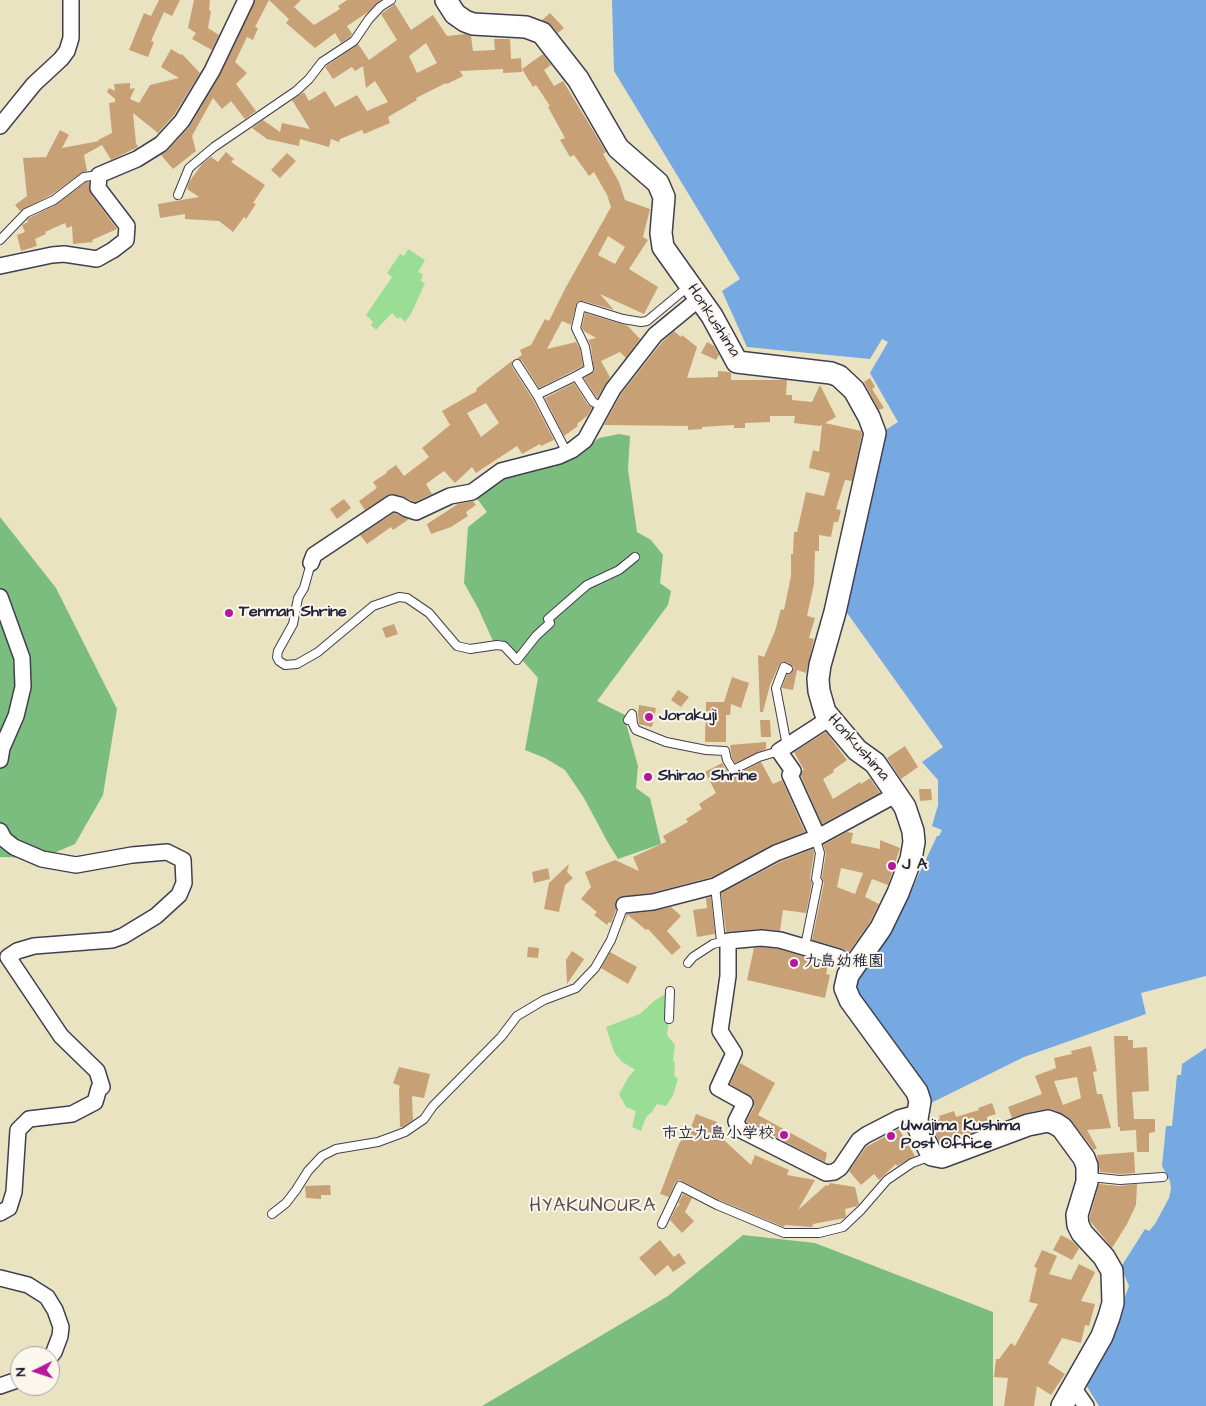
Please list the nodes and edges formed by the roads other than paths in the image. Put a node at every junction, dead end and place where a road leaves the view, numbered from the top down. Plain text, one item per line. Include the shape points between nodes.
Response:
1 (71, 0) edge
2 (246, 0) edge
3 (391, 0) edge
4 (446, 0) edge
5 (0, 126) edge
6 (99, 175) junction
7 (178, 195) dead end
8 (0, 240) edge
9 (0, 266) edge
10 (695, 291) junction
11 (517, 364) dead end
12 (576, 376) junction
13 (537, 394) junction
14 (603, 407) junction
15 (565, 449) dead end
16 (635, 557) dead end
17 (311, 563) joint
18 (0, 597) edge
19 (788, 669) dead end
20 (830, 718) junction
21 (628, 720) dead end
22 (783, 748) junction
23 (0, 760) edge
24 (897, 794) junction
25 (0, 831) edge
26 (817, 837) junction
27 (715, 886) junction
28 (624, 905) joint
29 (725, 941) junction
30 (805, 946) junction
31 (688, 963) dead end
32 (855, 966) junction
33 (670, 991) dead end
34 (669, 1019) dead end
35 (917, 1113) junction
36 (932, 1155) junction
37 (1088, 1176) junction
38 (1163, 1177) dead end
39 (0, 1213) edge
40 (272, 1214) dead end
41 (662, 1224) dead end
42 (0, 1278) edge
43 (56, 1346) edge
44 (1072, 1386) junction
45 (1062, 1406) edge
46 (1086, 1406) edge

1 - 5 street via 71,38 67,51 34,84
2 - 6 street via 212,71 182,121 161,144 137,159
3 - 7 lane via 374,13 354,40 322,62 296,91 189,168
4 - 10 main road, Honkushima via 455,14 473,24 526,27 542,33 578,79 618,148 658,183 664,197 661,240
6 - 8 lane via 84,177 54,200 26,213
6 - 9 street via 98,188 127,226 126,240 97,259 64,254
10 - 12 lane via 641,322 623,320 581,306 576,328 585,347 589,369
10 - 14 street via 655,335
10 - 20 main road, Honkushima via 737,362 839,376 854,390 875,433 820,665 819,691
11 - 13 lane
12 - 13 lane
12 - 14 lane via 593,402
13 - 15 lane
14 - 17 street via 584,440 572,450 501,471 472,492 450,496 416,512 392,503 314,556
16 - 17 lane via 619,570 587,585 548,620 550,623 517,660 504,646 470,649 458,646 429,613 407,598 399,597 373,606 318,652 297,664 285,665 279,661 278,651 293,624 298,598
18 - 23 street via 22,658 22,687 16,716
19 - 22 lane via 784,667 776,688
20 - 22 street
20 - 24 main road, Honkushima via 858,750 875,763
21 - 22 lane via 632,714 636,730 666,742 725,751 734,770
22 - 26 street via 793,771 790,775
24 - 26 street
24 - 32 main road, Honkushima via 914,831 911,859 881,928
25 - 39 street via 14,847 42,858 76,865 168,852 182,860 184,883 179,895 156,916 123,936 112,940 34,946 8,958 62,1036 97,1071 102,1087 95,1102 72,1114 29,1119 18,1130 14,1192 9,1208
26 - 27 street via 776,853
26 - 30 lane via 820,853 818,882
27 - 28 street via 652,902
27 - 29 lane
28 - 40 lane via 599,961 576,988 544,1000 517,1016 424,1118 405,1132 322,1156 286,1203
29 - 30 street via 761,938
29 - 31 lane via 713,944
29 - 35 street via 728,976 720,1031 734,1053 718,1088 745,1103 736,1121 739,1129 826,1173 840,1168 859,1140 900,1118
30 - 32 street
32 - 35 main road, Honkushima via 846,982 846,994 917,1092 920,1100
33 - 34 lane
35 - 36 main road, Honkushima via 918,1126
36 - 37 main road via 942,1157 1028,1125 1048,1121 1062,1128 1087,1166
36 - 41 lane via 912,1163 887,1180 842,1227 819,1233 784,1233 680,1186
37 - 38 lane via 1104,1180
37 - 44 main road via 1077,1215 1078,1225 1112,1271 1112,1303 1102,1336
42 - 43 street via 28,1285 47,1297 61,1327
44 - 45 main road
44 - 46 street

